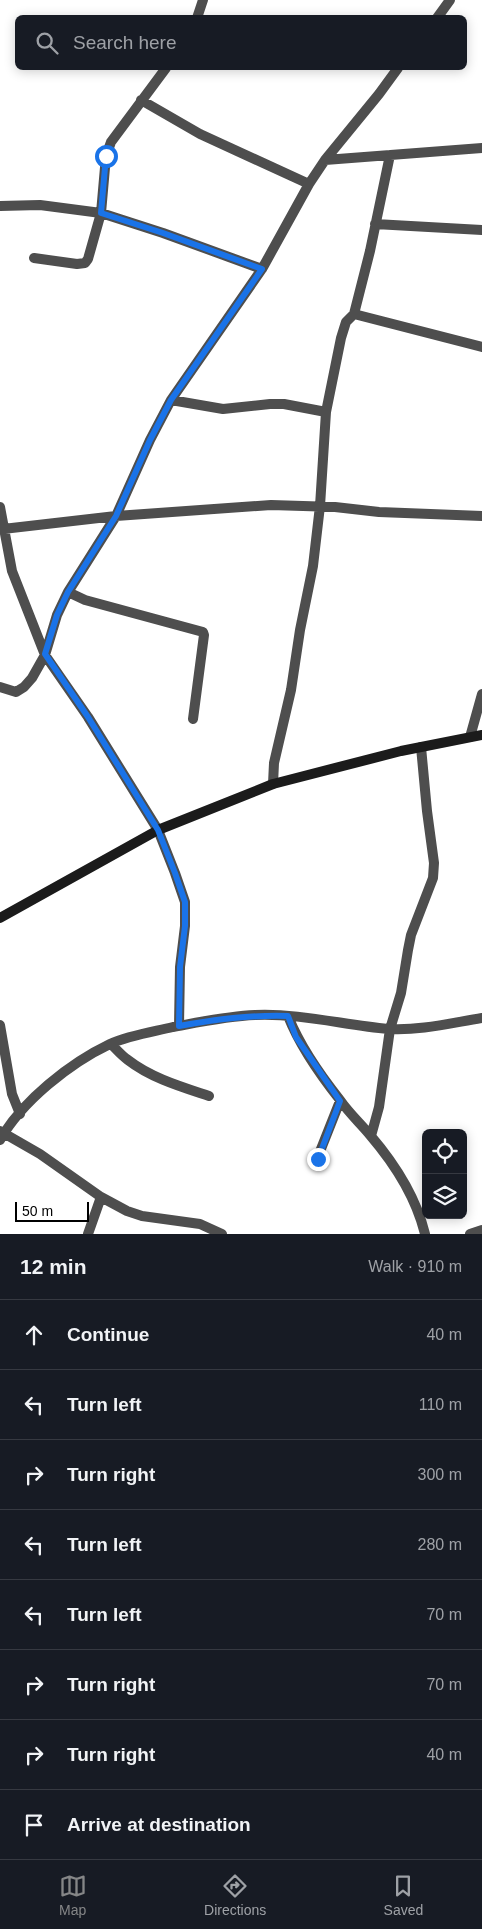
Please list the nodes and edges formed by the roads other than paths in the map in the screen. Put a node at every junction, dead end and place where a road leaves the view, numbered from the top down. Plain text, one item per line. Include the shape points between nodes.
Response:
1 (203, 0) edge
2 (447, 1) edge
3 (198, 15) edge
4 (439, 15) edge
5 (164, 70) edge
6 (397, 70) edge
7 (142, 100) junction
8 (482, 148) edge
9 (390, 155) junction
10 (325, 160) junction
11 (309, 184) junction
12 (0, 206) edge
13 (101, 213) junction
14 (375, 224) junction
15 (482, 230) edge
16 (34, 258) dead end
17 (262, 269) junction
18 (354, 314) junction
19 (482, 347) edge
20 (171, 400) junction
21 (326, 412) junction
22 (320, 506) junction
23 (0, 507) edge
24 (116, 516) junction
25 (482, 516) edge
26 (3, 529) junction
27 (0, 564) edge
28 (12, 571) junction
29 (68, 592) junction
30 (45, 654) junction
31 (0, 687) edge
32 (482, 694) edge
33 (193, 719) dead end
34 (482, 735) edge
35 (470, 737) junction
36 (421, 747) junction
37 (273, 784) junction
38 (158, 830) junction
39 (0, 918) edge
40 (288, 1016) junction
41 (482, 1018) edge
42 (0, 1025) edge
43 (179, 1026) junction
44 (390, 1029) junction
45 (111, 1044) junction
46 (209, 1096) dead end
47 (340, 1101) junction
48 (20, 1114) junction
49 (1, 1135) edge
50 (371, 1136) junction
51 (318, 1159) dead end
52 (101, 1197) junction
53 (482, 1230) edge
54 (88, 1234) edge
55 (222, 1234) edge
56 (425, 1234) edge
57 (470, 1234) edge

1 - 3 street
2 - 4 street
5 - 7 street
6 - 10 street
7 - 11 street via 200,134
7 - 13 street via 108,150
8 - 9 street
9 - 10 street
9 - 14 street
10 - 11 street
11 - 17 street
12 - 13 street via 40,205
13 - 16 street via 91,253 85,263
13 - 17 street
14 - 15 street
14 - 18 street
17 - 20 street
18 - 19 street
18 - 21 street via 346,322 340,338
20 - 21 street via 223,409 284,404
20 - 24 street
21 - 22 street
22 - 24 street via 271,505
22 - 25 street
22 - 37 street via 314,566 274,763
23 - 26 street
24 - 26 street
24 - 29 street
26 - 28 street
27 - 28 street
28 - 30 street
29 - 30 street
29 - 33 street via 85,600 203,632
30 - 31 street via 24,687 16,692
30 - 38 street
32 - 35 street
34 - 35 street
35 - 36 street
36 - 37 street
36 - 44 street via 434,878 411,935 398,1008
37 - 38 street
38 - 39 street
38 - 43 street via 185,902
40 - 43 street via 256,1015
40 - 44 street
40 - 47 street via 296,1037
41 - 44 street via 431,1027
42 - 48 street via 12,1094
43 - 45 street
44 - 50 street via 379,1108
45 - 46 street via 141,1068
45 - 48 street via 77,1063 46,1087
47 - 50 street
47 - 51 street
48 - 49 street
49 - 52 street via 40,1154
50 - 56 street via 408,1192
52 - 54 street
52 - 55 street via 127,1212 200,1224
53 - 57 street

